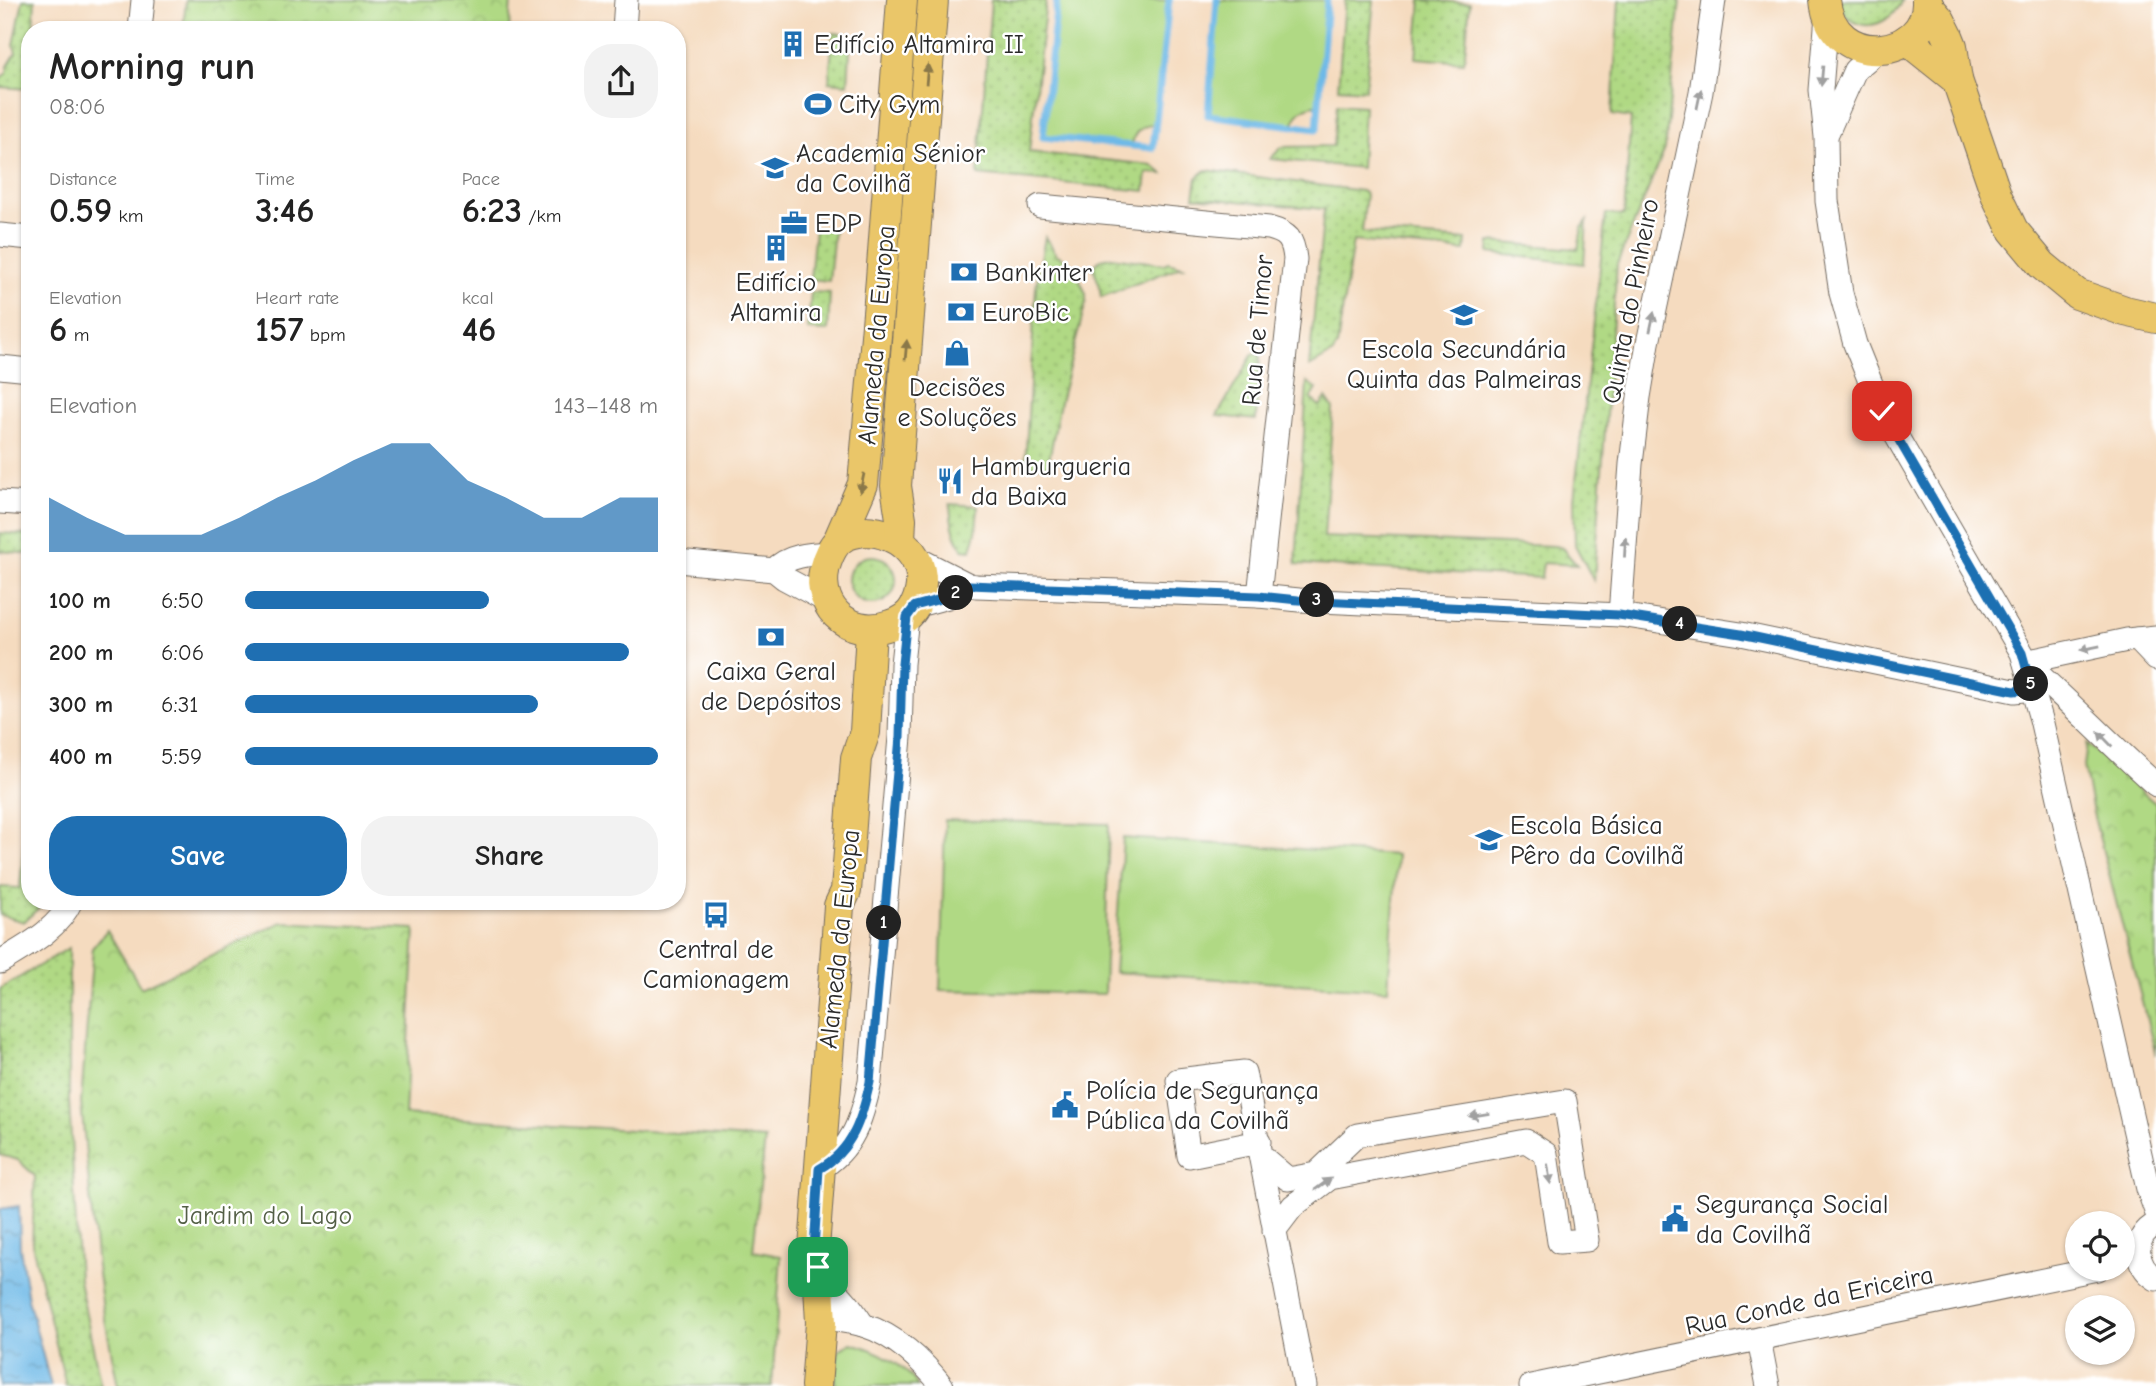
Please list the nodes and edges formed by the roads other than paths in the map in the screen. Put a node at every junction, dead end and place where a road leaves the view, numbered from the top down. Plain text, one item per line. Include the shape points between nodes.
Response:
1 (143, 0) edge
2 (626, 0) edge
3 (902, 0) edge
4 (933, 0) edge
5 (1714, 0) edge
6 (1927, 3) edge
7 (1826, 7) edge
8 (142, 21) edge
9 (625, 21) edge
10 (1907, 40) junction
11 (1879, 50) junction
12 (1957, 80) junction
13 (1826, 137) junction
14 (1040, 206) dead end
15 (0, 235) edge
16 (21, 237) edge
17 (2156, 318) edge
18 (0, 368) edge
19 (21, 369) edge
20 (0, 502) edge
21 (21, 503) edge
22 (834, 546) junction
23 (908, 549) junction
24 (686, 562) edge
25 (774, 570) junction
26 (969, 585) junction
27 (1259, 596) junction
28 (825, 600) junction
29 (911, 611) junction
30 (1619, 615) junction
31 (871, 631) junction
32 (2147, 638) edge
33 (2156, 659) edge
34 (2025, 662) junction
35 (2032, 689) junction
36 (2156, 785) edge
37 (67, 910) edge
38 (0, 962) edge
39 (1260, 1149) junction
40 (819, 1169) junction
41 (2156, 1211) edge
42 (2156, 1224) edge
43 (1274, 1231) junction
44 (2135, 1251) edge
45 (2135, 1263) edge
46 (2065, 1276) edge
47 (817, 1277) junction
48 (2156, 1279) edge
49 (863, 1325) junction
50 (1759, 1339) junction
51 (820, 1340) junction
52 (1539, 1385) edge
53 (803, 1386) edge
54 (816, 1386) edge
55 (942, 1386) edge
56 (1305, 1386) edge
57 (1768, 1386) edge

1 - 8 street
2 - 9 street
3 -> 22 main road, Alameda da Europa via 863,484
23 -> 4 main road, Alameda da Europa via 896,486
30 -> 5 street, Quinta do Pinheiro via 1639,397 1701,92
6 - 10 main road via 1924,19
6 - 12 main road via 1952,46
7 - 11 main road via 1835,30 1847,41
7 -> 13 street via 1821,90
10 - 11 main road
10 - 12 main road
11 - 13 street via 1855,70
12 - 17 main road via 1997,197 2013,230 2042,265 2077,294
13 - 34 street via 1827,201 1841,293 1855,344 1882,411
14 - 27 street, Rua de Timor via 1269,228 1290,237 1295,259
15 - 16 street
18 - 19 street
20 - 21 street
22 - 23 main road via 862,531 876,531 890,534
22 - 25 street via 783,561
22 - 28 main road via 822,573
23 - 26 street
23 - 29 main road via 920,575 920,590
24 - 25 street
25 - 28 street
26 - 27 street
26 - 29 street
27 - 30 street
28 - 31 main road via 849,624
29 - 31 main road via 894,624
29 - 40 street via 902,664 900,737 870,1082 854,1135 840,1154
30 - 35 street via 1741,634 2014,691
31 - 40 main road, Alameda da Europa via 865,732 856,758 846,891 839,906
32 - 33 street
32 -> 34 street
34 - 35 street
36 -> 34 street
35 - 41 street
37 - 38 street via 34,941
39 - 39 street via 1189,1156 1178,1080 1244,1072
39 - 43 street
43 -> 39 street via 1293,1206 1330,1178 1526,1141 1546,1154 1559,1242 1587,1240 1564,1101 1357,1135 1316,1174 1288,1179
40 - 47 main road, Alameda da Europa
42 - 44 street via 2145,1232
43 - 56 street
45 - 48 street
46 - 50 street, Rua Conde da Ericeira
47 - 49 street via 838,1322
47 - 51 main road, Alameda da Europa
47 - 53 main road, Alameda da Europa via 801,1263
49 - 51 street via 835,1330
49 - 55 street via 894,1340 926,1365
50 - 52 street, Rua Conde da Ericeira
50 - 57 street
51 - 54 main road, Alameda da Europa

